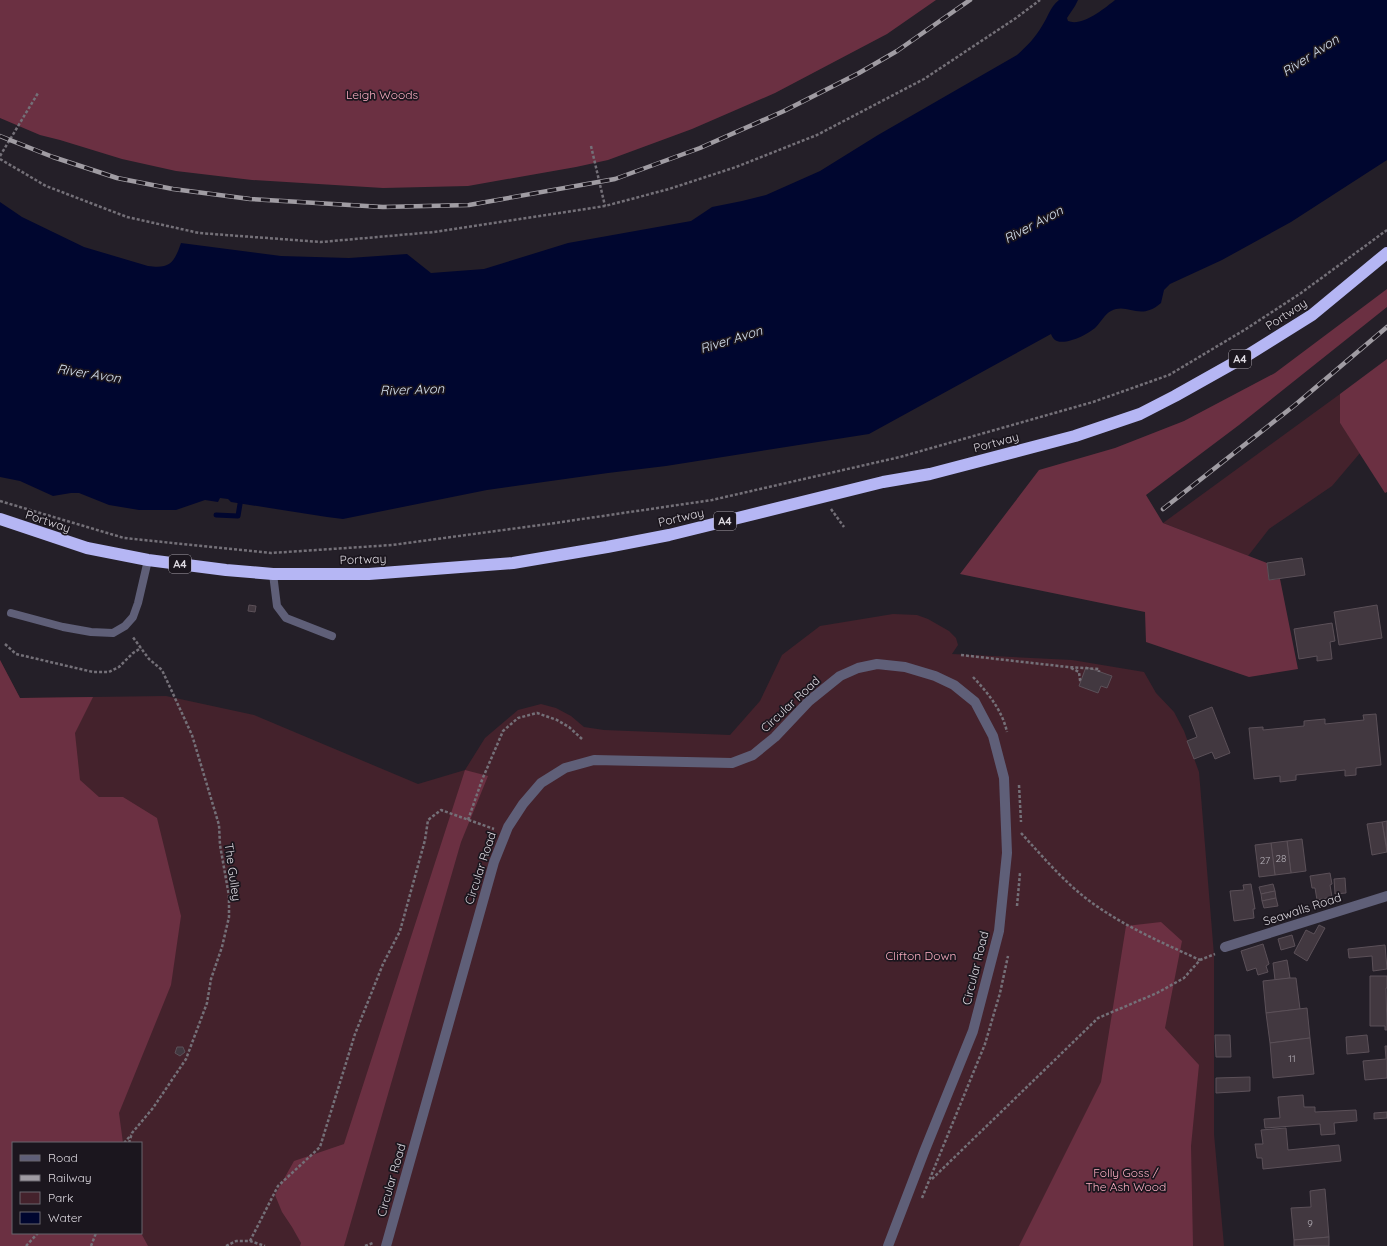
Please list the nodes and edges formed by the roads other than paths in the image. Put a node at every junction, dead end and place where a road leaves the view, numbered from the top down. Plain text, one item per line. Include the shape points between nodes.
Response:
1 (1387, 253) edge
2 (0, 520) edge
3 (148, 560) junction
4 (273, 574) junction
5 (11, 614) dead end
6 (332, 636) dead end
7 (1387, 896) edge
8 (1225, 947) road end
9 (386, 1246) edge
10 (888, 1246) edge

1 - 4 highway, Portway / A4 via 1312,315 1227,367 1140,414 1075,436 930,474 883,482 670,535 607,548 513,563 369,574
2 - 3 highway, Portway / A4 via 86,548
3 - 4 highway, Portway / A4
3 - 5 lane via 133,617 125,626 113,633 63,627
4 - 6 lane via 277,606 286,618
7 - 8 street, Seawalls Road
9 - 10 street, Circular Road via 494,862 508,827 523,804 541,783 565,768 594,760 732,763 753,755 775,737 809,701 840,676 858,668 877,664 905,667 935,676 954,685 975,702 993,736 1004,778 1007,853 998,931 973,1031

